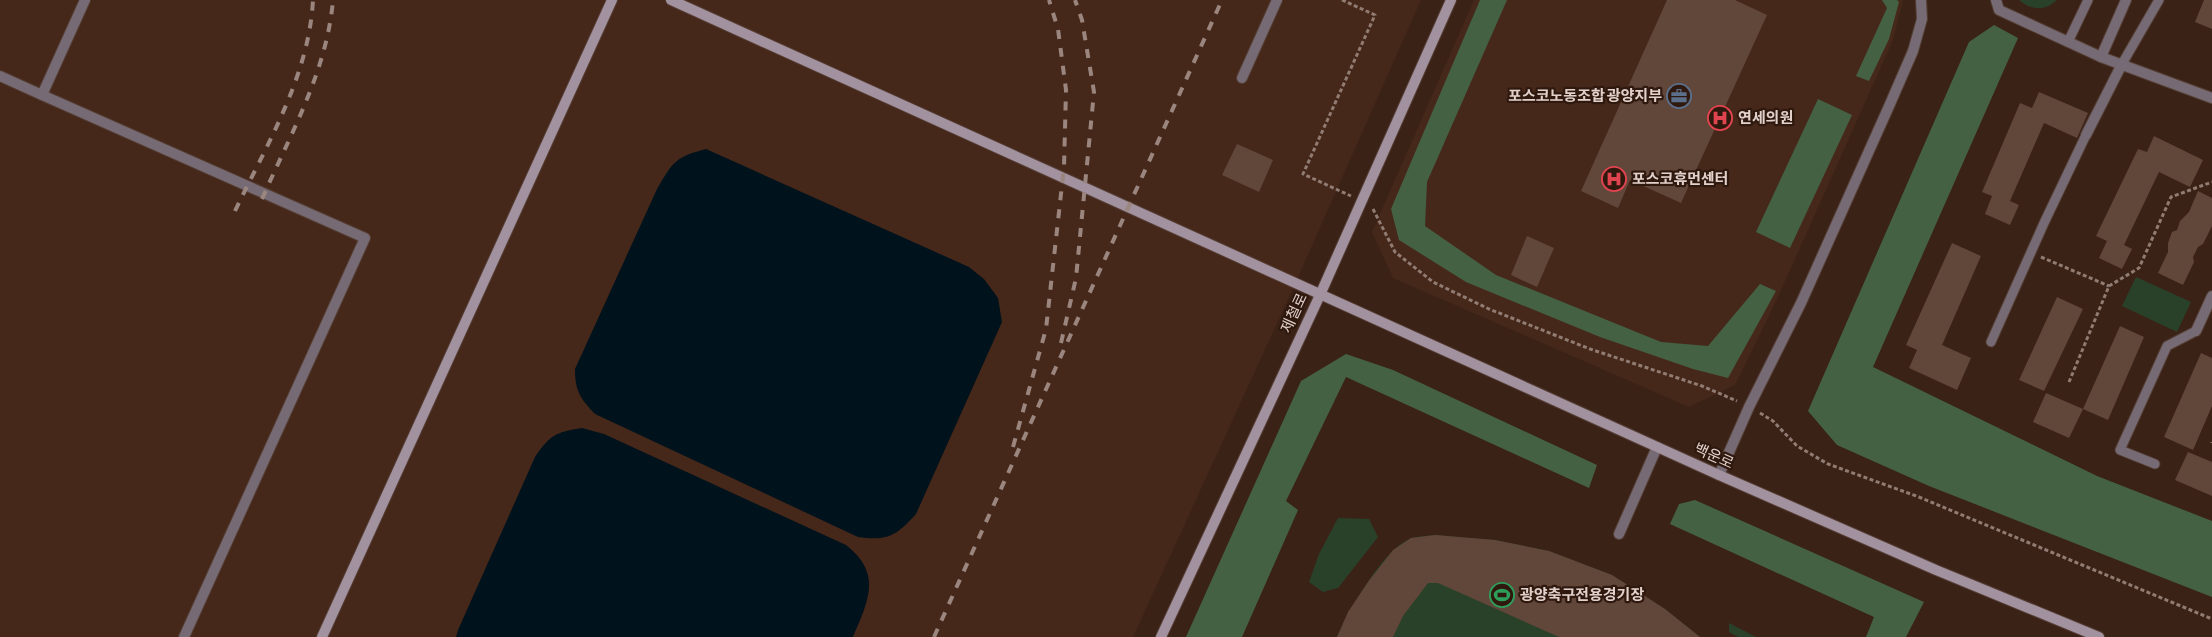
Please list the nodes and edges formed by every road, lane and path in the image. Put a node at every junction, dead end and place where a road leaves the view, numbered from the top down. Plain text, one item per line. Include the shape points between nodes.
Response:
1 (85, 0) edge
2 (612, 0) edge
3 (671, 0) edge
4 (1277, 0) edge
5 (1342, 0) edge
6 (1451, 0) edge
7 (1921, 0) edge
8 (1996, 0) edge
9 (2088, 0) edge
10 (2126, 0) edge
11 (2159, 0) edge
12 (2068, 42) junction
13 (2101, 57) junction
14 (2122, 64) junction
15 (0, 76) edge
16 (1242, 78) dead end
17 (42, 95) junction
18 (2212, 98) edge
19 (2086, 135) joint
20 (2212, 182) edge
21 (1361, 200) junction
22 (2030, 252) junction
23 (2109, 286) junction
24 (1320, 294) junction
25 (2212, 296) edge
26 (2196, 331) joint
27 (1992, 342) dead end
28 (2069, 382) dead end
29 (1749, 407) junction
30 (1657, 447) junction
31 (2155, 464) dead end
32 (1719, 475) junction
33 (1619, 534) dead end
34 (2212, 619) edge
35 (184, 637) edge
36 (322, 637) edge
37 (1161, 637) edge
38 (2099, 637) edge

1 - 17 street
2 - 36 main road
3 - 24 main road, 백운로
4 - 16 street
5 - 21 path via 1375,15 1302,174
6 - 21 main road, 제철로
7 - 29 street via 1922,19 1915,43 1886,113 1801,303
8 - 12 street via 1999,10
9 - 12 lane
10 - 13 street
11 - 14 lane
12 - 13 street
13 - 14 street
14 - 18 street
14 - 19 street
15 - 17 street
17 - 35 street via 365,238
19 - 22 lane
20 - 23 path via 2171,197 2139,268
21 - 24 main road, 제철로
21 - 29 path via 1370,204 1395,252 1433,282 1526,324 1702,386
22 - 23 path
22 - 27 lane
23 - 28 path
24 - 30 main road, 백운로
24 - 37 main road, 제철로
25 - 26 street
26 - 31 lane via 2167,346 2120,450
29 - 32 street
29 - 34 path via 1773,421 1797,446 1828,464 1928,500
30 - 32 main road, 백운로
30 - 33 street
32 - 38 main road, 백운로

